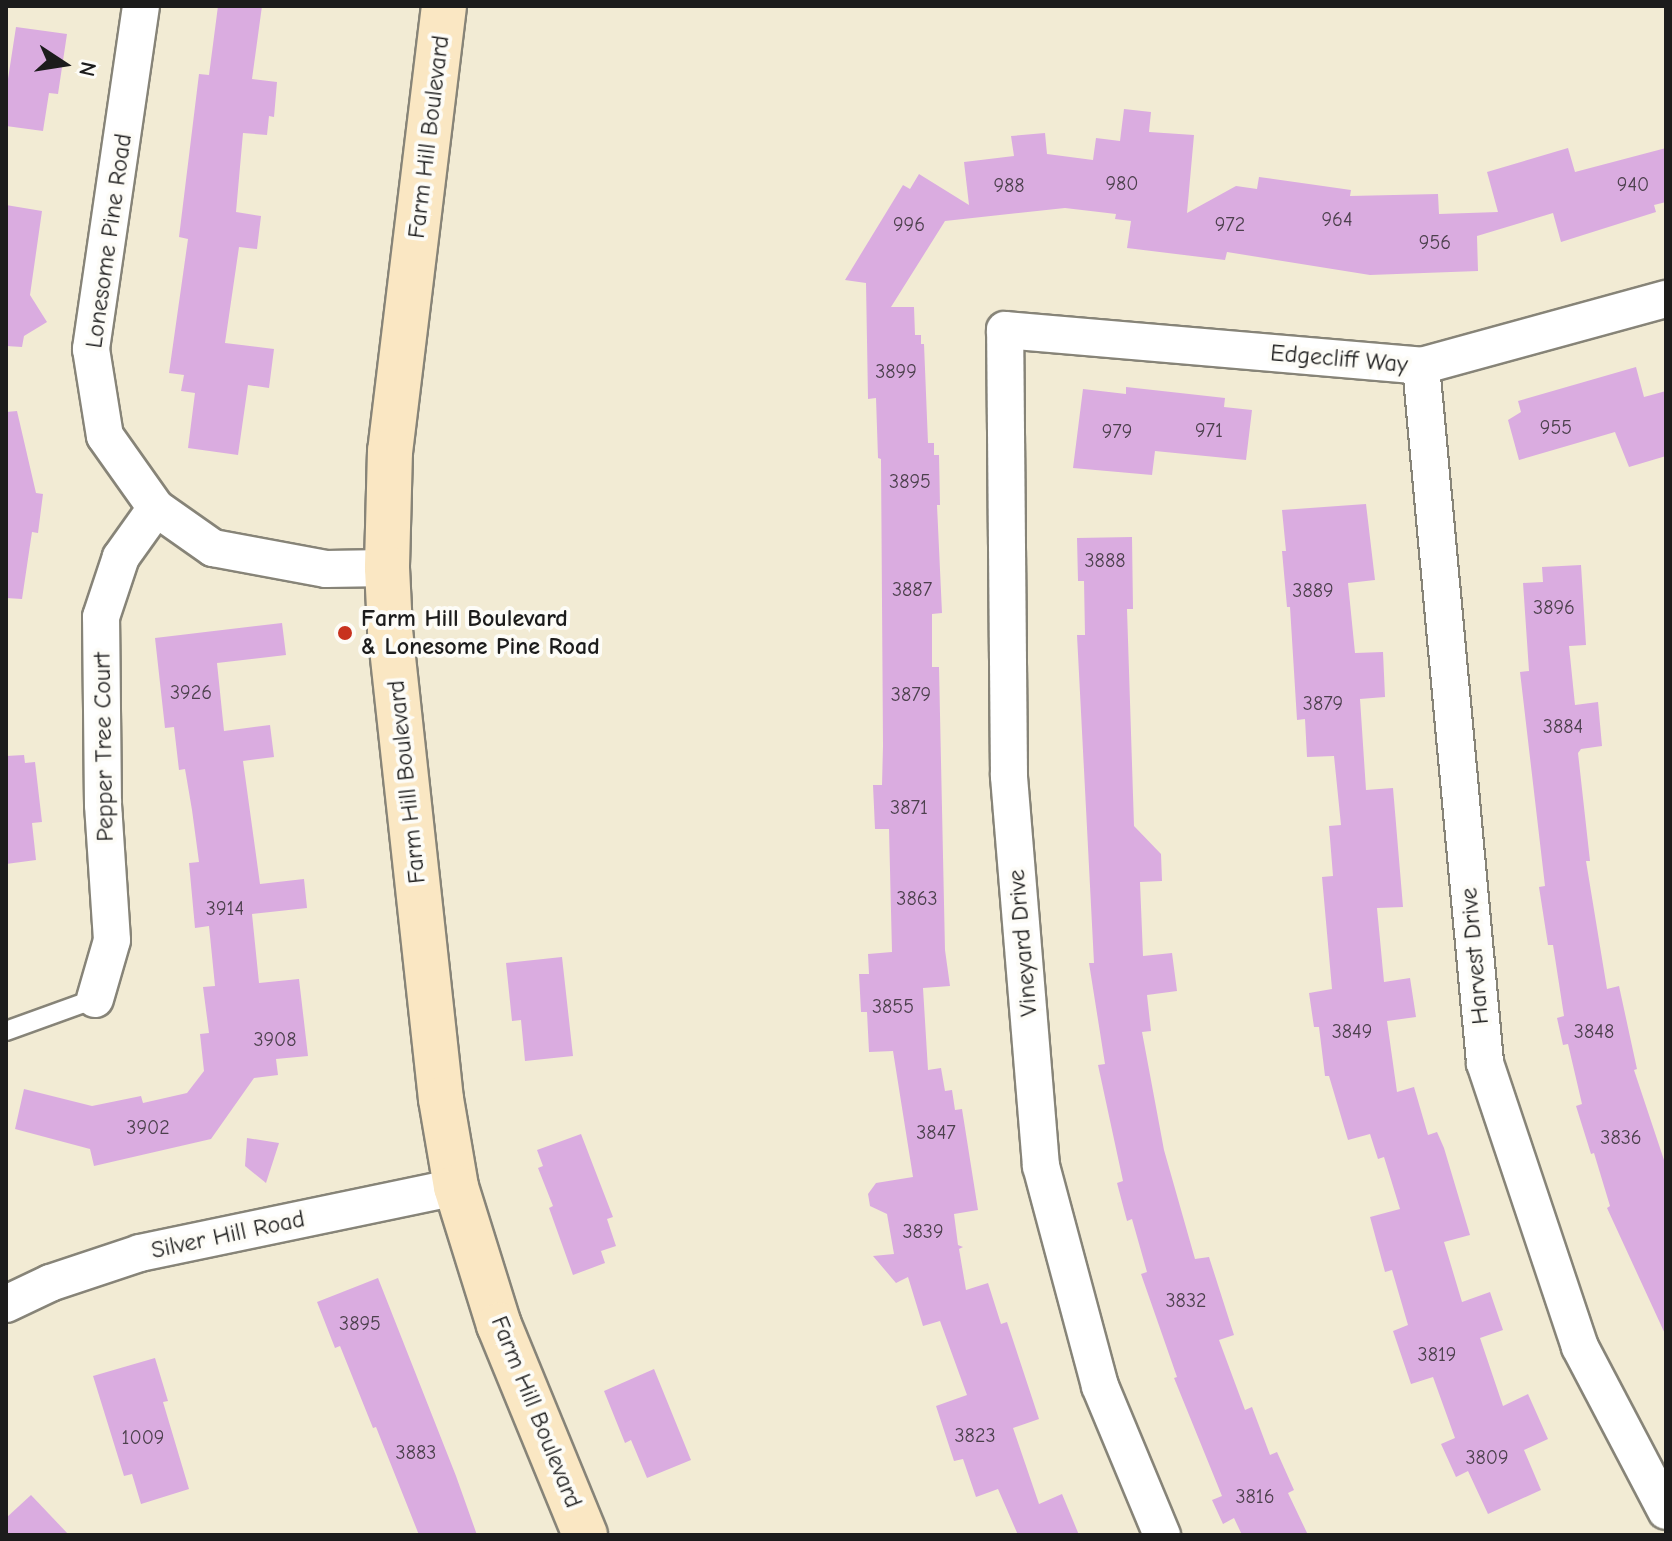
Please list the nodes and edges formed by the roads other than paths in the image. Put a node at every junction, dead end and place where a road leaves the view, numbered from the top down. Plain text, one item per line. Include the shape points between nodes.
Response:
1 (141, 6) edge
2 (444, 6) edge
3 (1666, 299) edge
4 (1005, 330) joint
5 (1421, 366) junction
6 (156, 508) junction
7 (387, 568) junction
8 (95, 999) joint
9 (6, 1031) edge
10 (456, 1187) junction
11 (6, 1304) edge
12 (1666, 1511) edge
13 (585, 1535) edge
14 (1162, 1535) edge

1 - 6 street, Lonesome Pine Road via 91,349 105,436
2 - 7 main road, Farm Hill Boulevard via 390,451
3 - 5 street, Edgecliff Way
4 - 5 street, Edgecliff Way
4 - 14 street, Vineyard Drive via 1009,776 1041,1166 1100,1386
5 - 12 street, Harvest Drive via 1485,1063 1580,1347
6 - 7 street, Lonesome Pine Road via 213,548 326,569
6 - 8 street, Pepper Tree Court via 121,557 101,617 103,805 112,940
7 - 10 main road, Farm Hill Boulevard via 441,1099
8 - 9 lane
10 - 11 street, Silver Hill Road via 140,1253
10 - 13 main road, Farm Hill Boulevard via 499,1325

